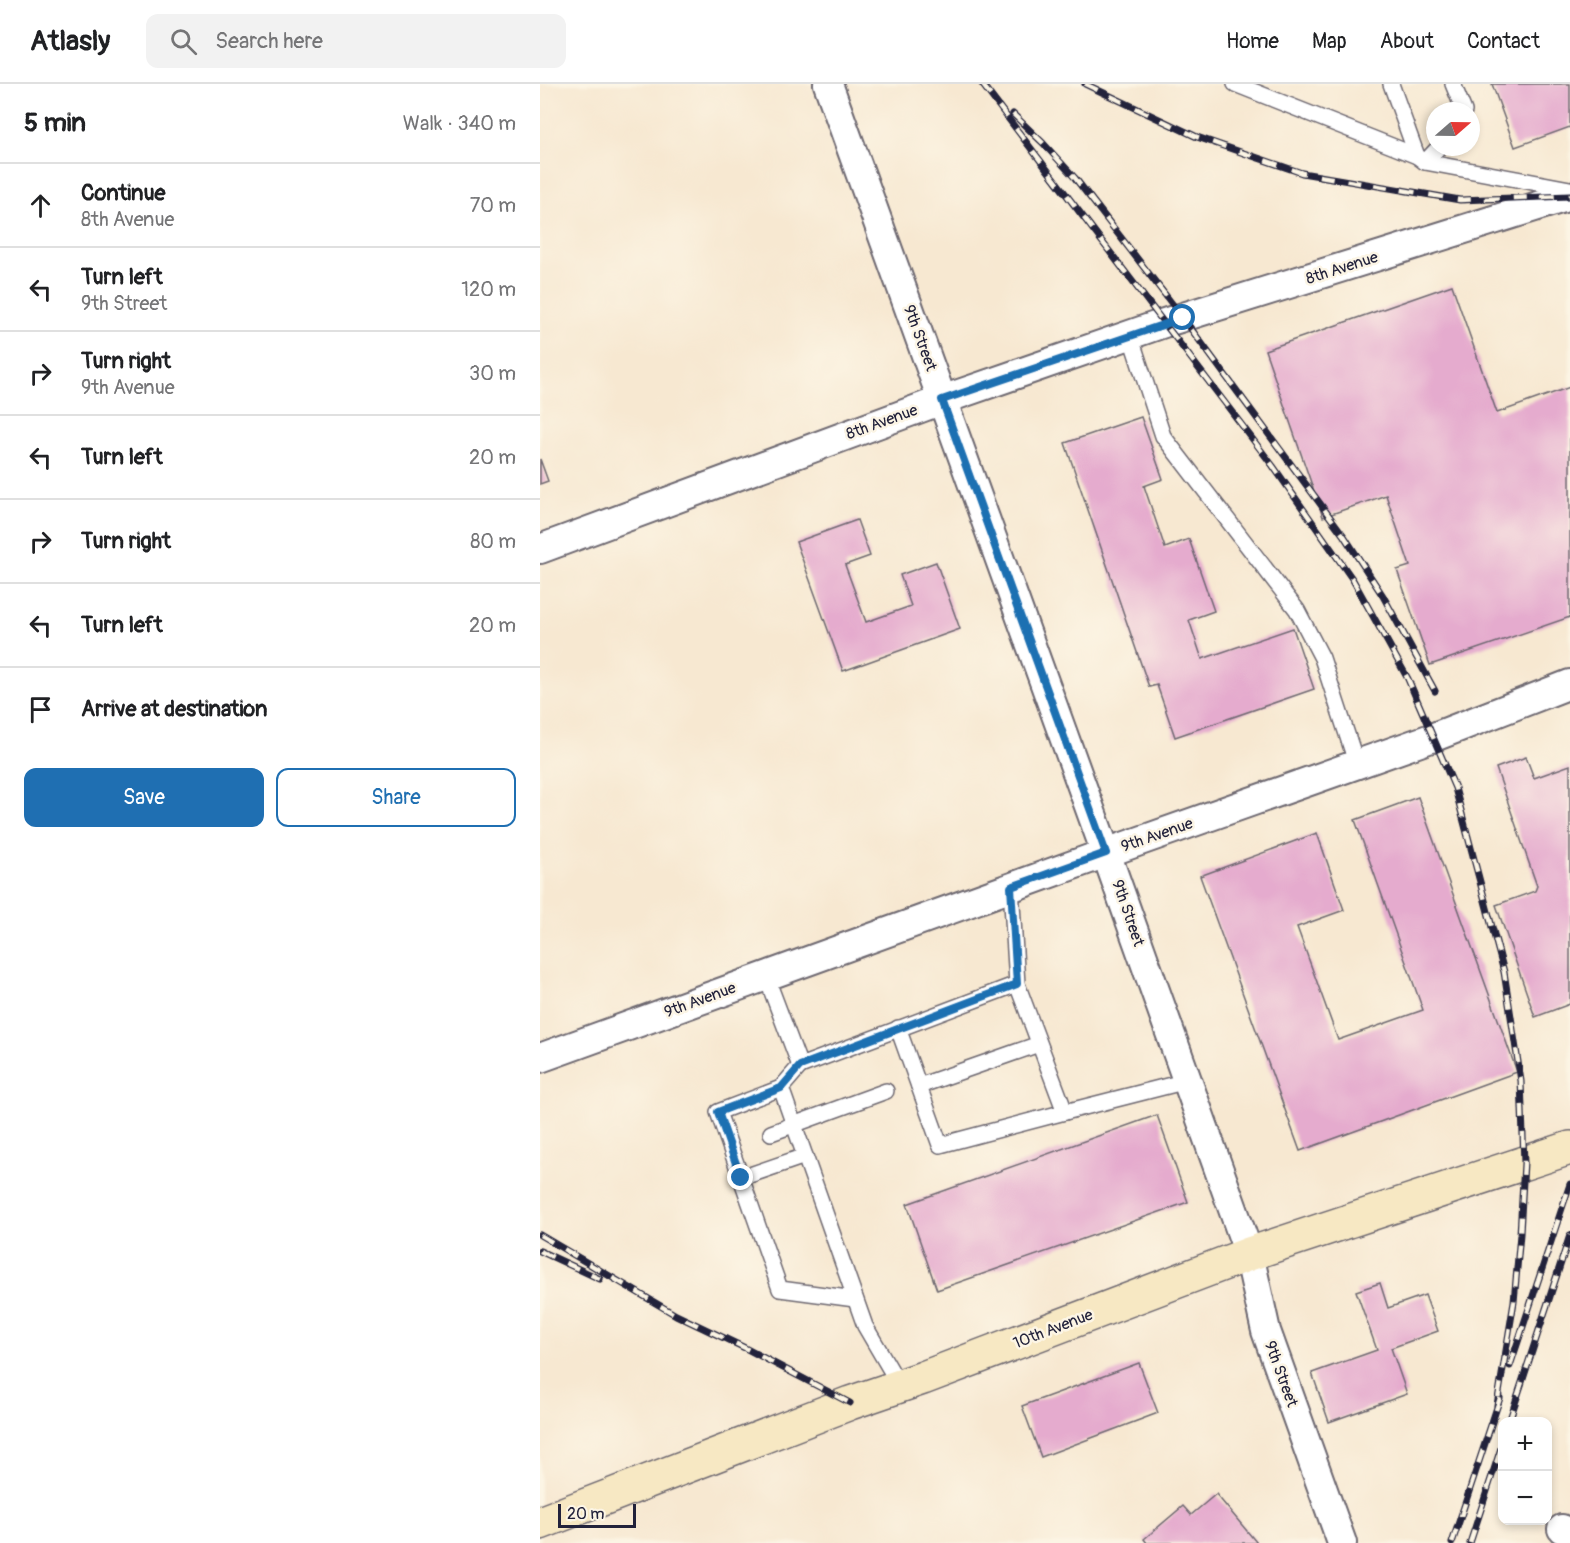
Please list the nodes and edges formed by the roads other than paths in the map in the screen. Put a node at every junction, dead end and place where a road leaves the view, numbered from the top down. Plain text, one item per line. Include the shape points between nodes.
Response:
1 (828, 84) edge
2 (1235, 84) edge
3 (1391, 84) edge
4 (1454, 84) edge
5 (1461, 102) edge
6 (1426, 156) edge
7 (1421, 159) junction
8 (1570, 189) edge
9 (1570, 196) edge
10 (1130, 335) junction
11 (942, 400) junction
12 (540, 549) edge
13 (1570, 684) edge
14 (1357, 765) junction
15 (1106, 853) junction
16 (1011, 887) junction
17 (766, 976) junction
18 (1017, 984) junction
19 (898, 1028) junction
20 (1039, 1044) junction
21 (540, 1058) edge
22 (800, 1066) junction
23 (1187, 1081) junction
24 (915, 1083) junction
25 (781, 1088) junction
26 (886, 1091) dead end
27 (1065, 1112) junction
28 (794, 1125) junction
29 (771, 1133) dead end
30 (1570, 1148) edge
31 (805, 1156) junction
32 (741, 1178) junction
33 (1249, 1254) junction
34 (855, 1299) junction
35 (900, 1386) junction
36 (540, 1522) edge
37 (1342, 1543) edge

1 - 11 street, 9th Street
2 - 7 lane
3 - 7 lane
4 - 5 lane
6 - 7 lane
7 - 8 lane
9 - 10 street, 8th Avenue
10 - 11 street, 8th Avenue
10 - 14 lane via 1163,436 1297,610 1322,658
11 - 12 street, 8th Avenue
11 - 15 street, 9th Street
13 - 14 street, 9th Avenue
14 - 15 street, 9th Avenue
15 - 16 street, 9th Avenue
15 - 23 street, 9th Street
16 - 17 street, 9th Avenue
16 - 18 lane
17 - 21 street, 9th Avenue
17 - 22 lane
18 - 19 lane
18 - 20 lane
19 - 22 lane
19 - 24 lane
20 - 24 lane
20 - 27 lane
22 - 25 lane
23 - 27 lane
23 - 33 street, 9th Street
24 - 27 lane via 940,1145
25 - 28 lane
25 - 32 lane via 718,1112 737,1145
26 - 28 lane
28 - 29 lane
28 - 31 lane
30 - 33 main road, 10th Avenue
31 - 32 lane
31 - 34 lane
32 - 34 lane via 780,1289
33 - 35 main road, 10th Avenue
33 - 37 street, 9th Street via 1266,1331
34 - 35 lane via 865,1326
35 - 36 main road, 10th Avenue

